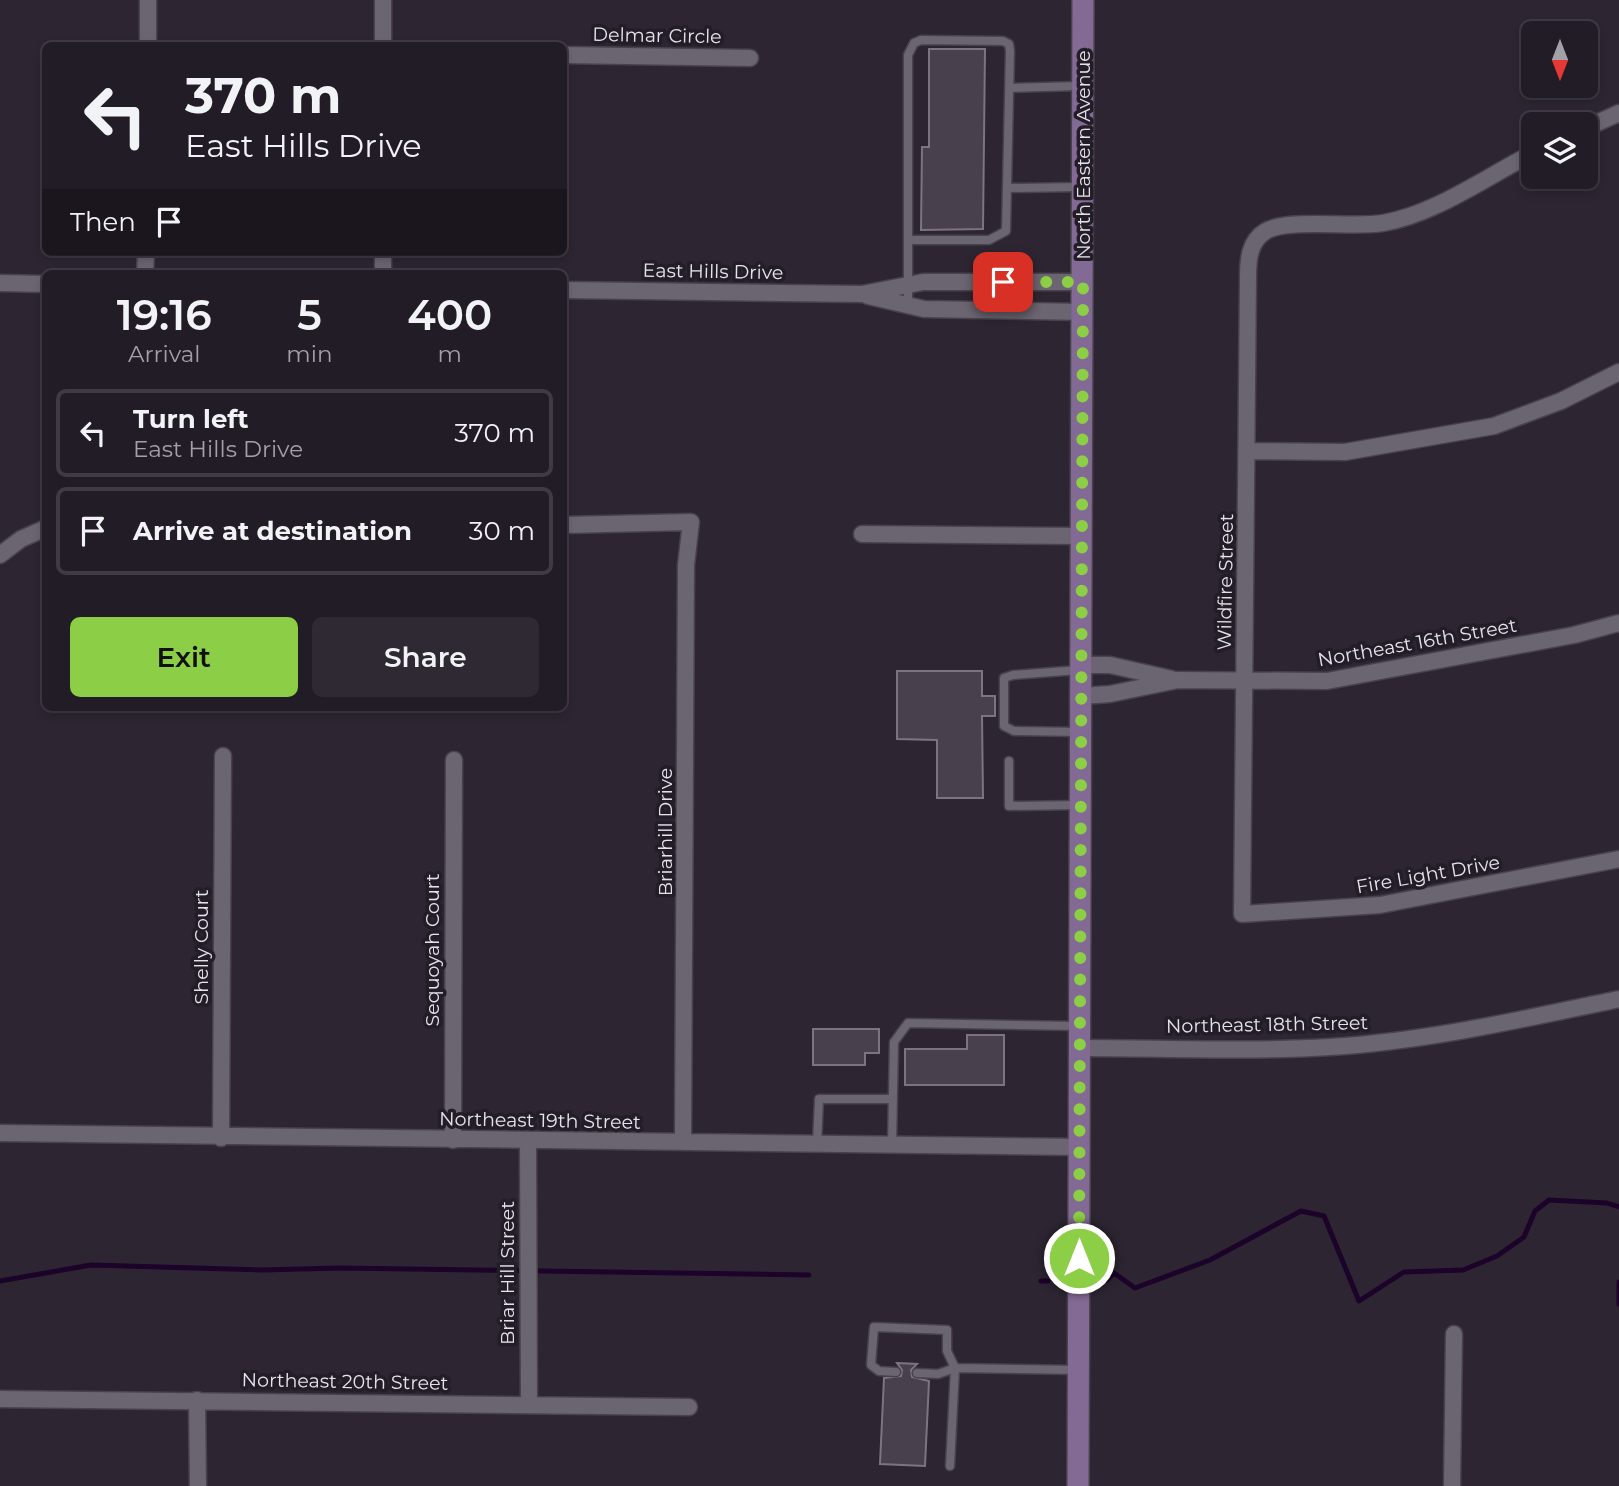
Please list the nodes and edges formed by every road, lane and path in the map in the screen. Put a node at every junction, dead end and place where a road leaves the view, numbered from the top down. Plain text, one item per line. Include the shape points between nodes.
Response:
1 (148, 0) edge
2 (383, 0) edge
3 (1083, 0) edge
4 (148, 42) edge
5 (383, 42) edge
6 (567, 55) edge
7 (750, 58) dead end
8 (1083, 86) junction
9 (1010, 88) junction
10 (1619, 113) edge
11 (1598, 123) edge
12 (1521, 159) edge
13 (1083, 187) junction
14 (1008, 188) junction
15 (908, 240) junction
16 (1083, 282) junction
17 (0, 283) edge
18 (42, 284) edge
19 (908, 285) junction
20 (567, 290) edge
21 (862, 294) junction
22 (908, 305) junction
23 (1083, 312) junction
24 (1619, 372) edge
25 (1247, 451) junction
26 (567, 525) edge
27 (42, 530) edge
28 (862, 534) dead end
29 (1083, 536) junction
30 (0, 555) edge
31 (1619, 623) edge
32 (1082, 668) junction
33 (1178, 680) junction
34 (1245, 681) junction
35 (1082, 696) junction
36 (1082, 732) junction
37 (223, 756) dead end
38 (454, 760) dead end
39 (1009, 761) dead end
40 (1081, 805) junction
41 (1619, 859) edge
42 (1242, 914) joint
43 (1619, 999) edge
44 (1079, 1026) junction
45 (1079, 1048) junction
46 (893, 1099) junction
47 (0, 1133) edge
48 (221, 1138) junction
49 (453, 1140) junction
50 (528, 1142) junction
51 (683, 1142) junction
52 (817, 1144) junction
53 (892, 1146) junction
54 (1079, 1147) junction
55 (1454, 1334) dead end
56 (955, 1368) junction
57 (1078, 1370) junction
58 (896, 1372) dead end
59 (916, 1373) dead end
60 (0, 1399) edge
61 (197, 1400) junction
62 (529, 1405) junction
63 (689, 1407) dead end
64 (950, 1466) dead end
65 (198, 1486) edge
66 (1078, 1486) edge
67 (1452, 1486) edge

1 - 4 street
2 - 5 street
3 - 8 main road, North Eastern Avenue
6 - 7 street, Delmar Circle
8 - 9 lane
8 - 13 main road, North Eastern Avenue
9 - 14 lane
9 - 15 lane via 1009,44 1003,41 920,40 910,48
10 - 11 street
12 - 25 street, Wildfire Street via 1400,218 1370,224 1271,228 1257,238 1248,262
13 - 14 lane
13 - 16 main road, North Eastern Avenue
14 - 15 lane via 1008,224 998,237
15 - 19 lane
16 - 19 street, East Hills Drive
16 - 23 main road, North Eastern Avenue
17 - 18 street
19 - 21 street, East Hills Drive
19 - 22 lane
20 - 21 street, East Hills Drive
21 - 22 street, East Hills Drive
22 - 23 street, East Hills Drive
23 - 29 main road, North Eastern Avenue
24 - 25 street via 1561,401 1494,426 1345,452
25 - 34 street, Wildfire Street
26 - 51 street, Briarhill Drive via 691,522 686,565
27 - 30 street
28 - 29 street
29 - 32 main road, North Eastern Avenue
31 - 34 street, Northeast 16th Street via 1327,681
32 - 33 street, Northeast 16th Street via 1110,665
32 - 35 main road, North Eastern Avenue
32 - 36 lane via 1004,678 1003,700 1004,726 1014,731
33 - 34 street, Northeast 16th Street
33 - 35 street, Northeast 16th Street
34 - 42 street, Wildfire Street
35 - 36 main road, North Eastern Avenue
36 - 40 main road, North Eastern Avenue
37 - 48 street, Shelly Court
38 - 49 street, Sequoyah Court
39 - 40 lane via 1009,806
40 - 44 main road, North Eastern Avenue
41 - 42 street, Fire Light Drive via 1380,905
43 - 45 street, Northeast 18th Street via 1370,1044
44 - 45 main road, North Eastern Avenue
44 - 46 lane via 908,1023 894,1042
45 - 54 main road, North Eastern Avenue
46 - 52 lane via 819,1099
46 - 53 lane
47 - 48 street, Northeast 19th Street
48 - 49 street, Northeast 19th Street
49 - 50 street, Northeast 19th Street
50 - 51 street, Northeast 19th Street
50 - 62 street, Briar Hill Street
51 - 52 street, Northeast 19th Street
52 - 53 street, Northeast 19th Street
53 - 54 street, Northeast 19th Street
54 - 57 main road, North Eastern Avenue
55 - 67 street
56 - 57 lane
56 - 58 lane via 947,1351 947,1330 874,1327 871,1366
56 - 59 lane via 939,1374
56 - 64 lane
57 - 66 main road, North Eastern Avenue
60 - 61 street, Northeast 20th Street
61 - 62 street, Northeast 20th Street
61 - 65 street
62 - 63 street, Northeast 20th Street

